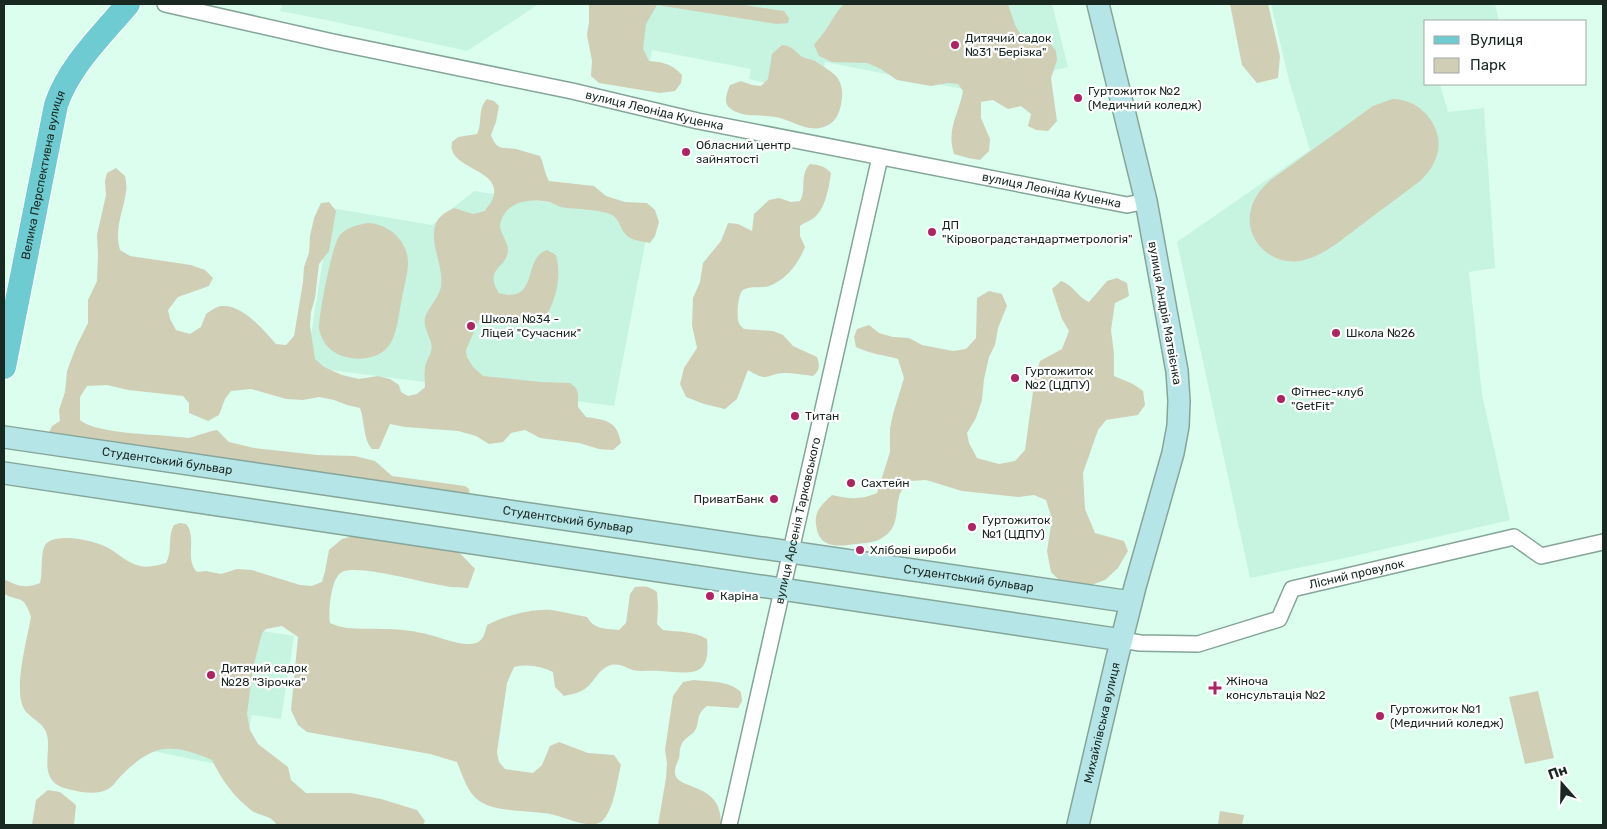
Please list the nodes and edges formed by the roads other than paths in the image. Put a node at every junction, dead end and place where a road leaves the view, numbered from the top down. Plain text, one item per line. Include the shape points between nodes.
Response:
1 (128, 4) edge
2 (165, 4) edge
3 (1098, 4) edge
4 (880, 157) junction
5 (1146, 201) junction
6 (4, 367) edge
7 (4, 437) edge
8 (4, 473) edge
9 (1603, 542) edge
10 (792, 552) junction
11 (783, 589) junction
12 (1127, 621) junction
13 (729, 825) edge
14 (1078, 825) edge

1 - 6 main road, Велика Перспективна вулиця via 68,77 58,99
2 - 4 street, вулиця Леоніда Куценка via 698,121
3 - 5 street, вулиця Андрія Матвієнка
4 - 5 street, вулиця Леоніда Куценка via 1127,205
4 - 10 street, вулиця Арсенія Тарковського
5 - 12 street, вулиця Андрія Матвієнка via 1177,371 1178,426
7 - 10 street, Студентський бульвар
8 - 11 street
9 - 12 street, Лісний провулок via 1541,556 1514,536 1292,588 1279,619 1198,644 1140,643
10 - 11 street, вулиця Арсенія Тарковського
10 - 12 street, Студентський бульвар
11 - 12 street
11 - 13 street, вулиця Арсенія Тарковського
12 - 14 street, Михайлівська вулиця

